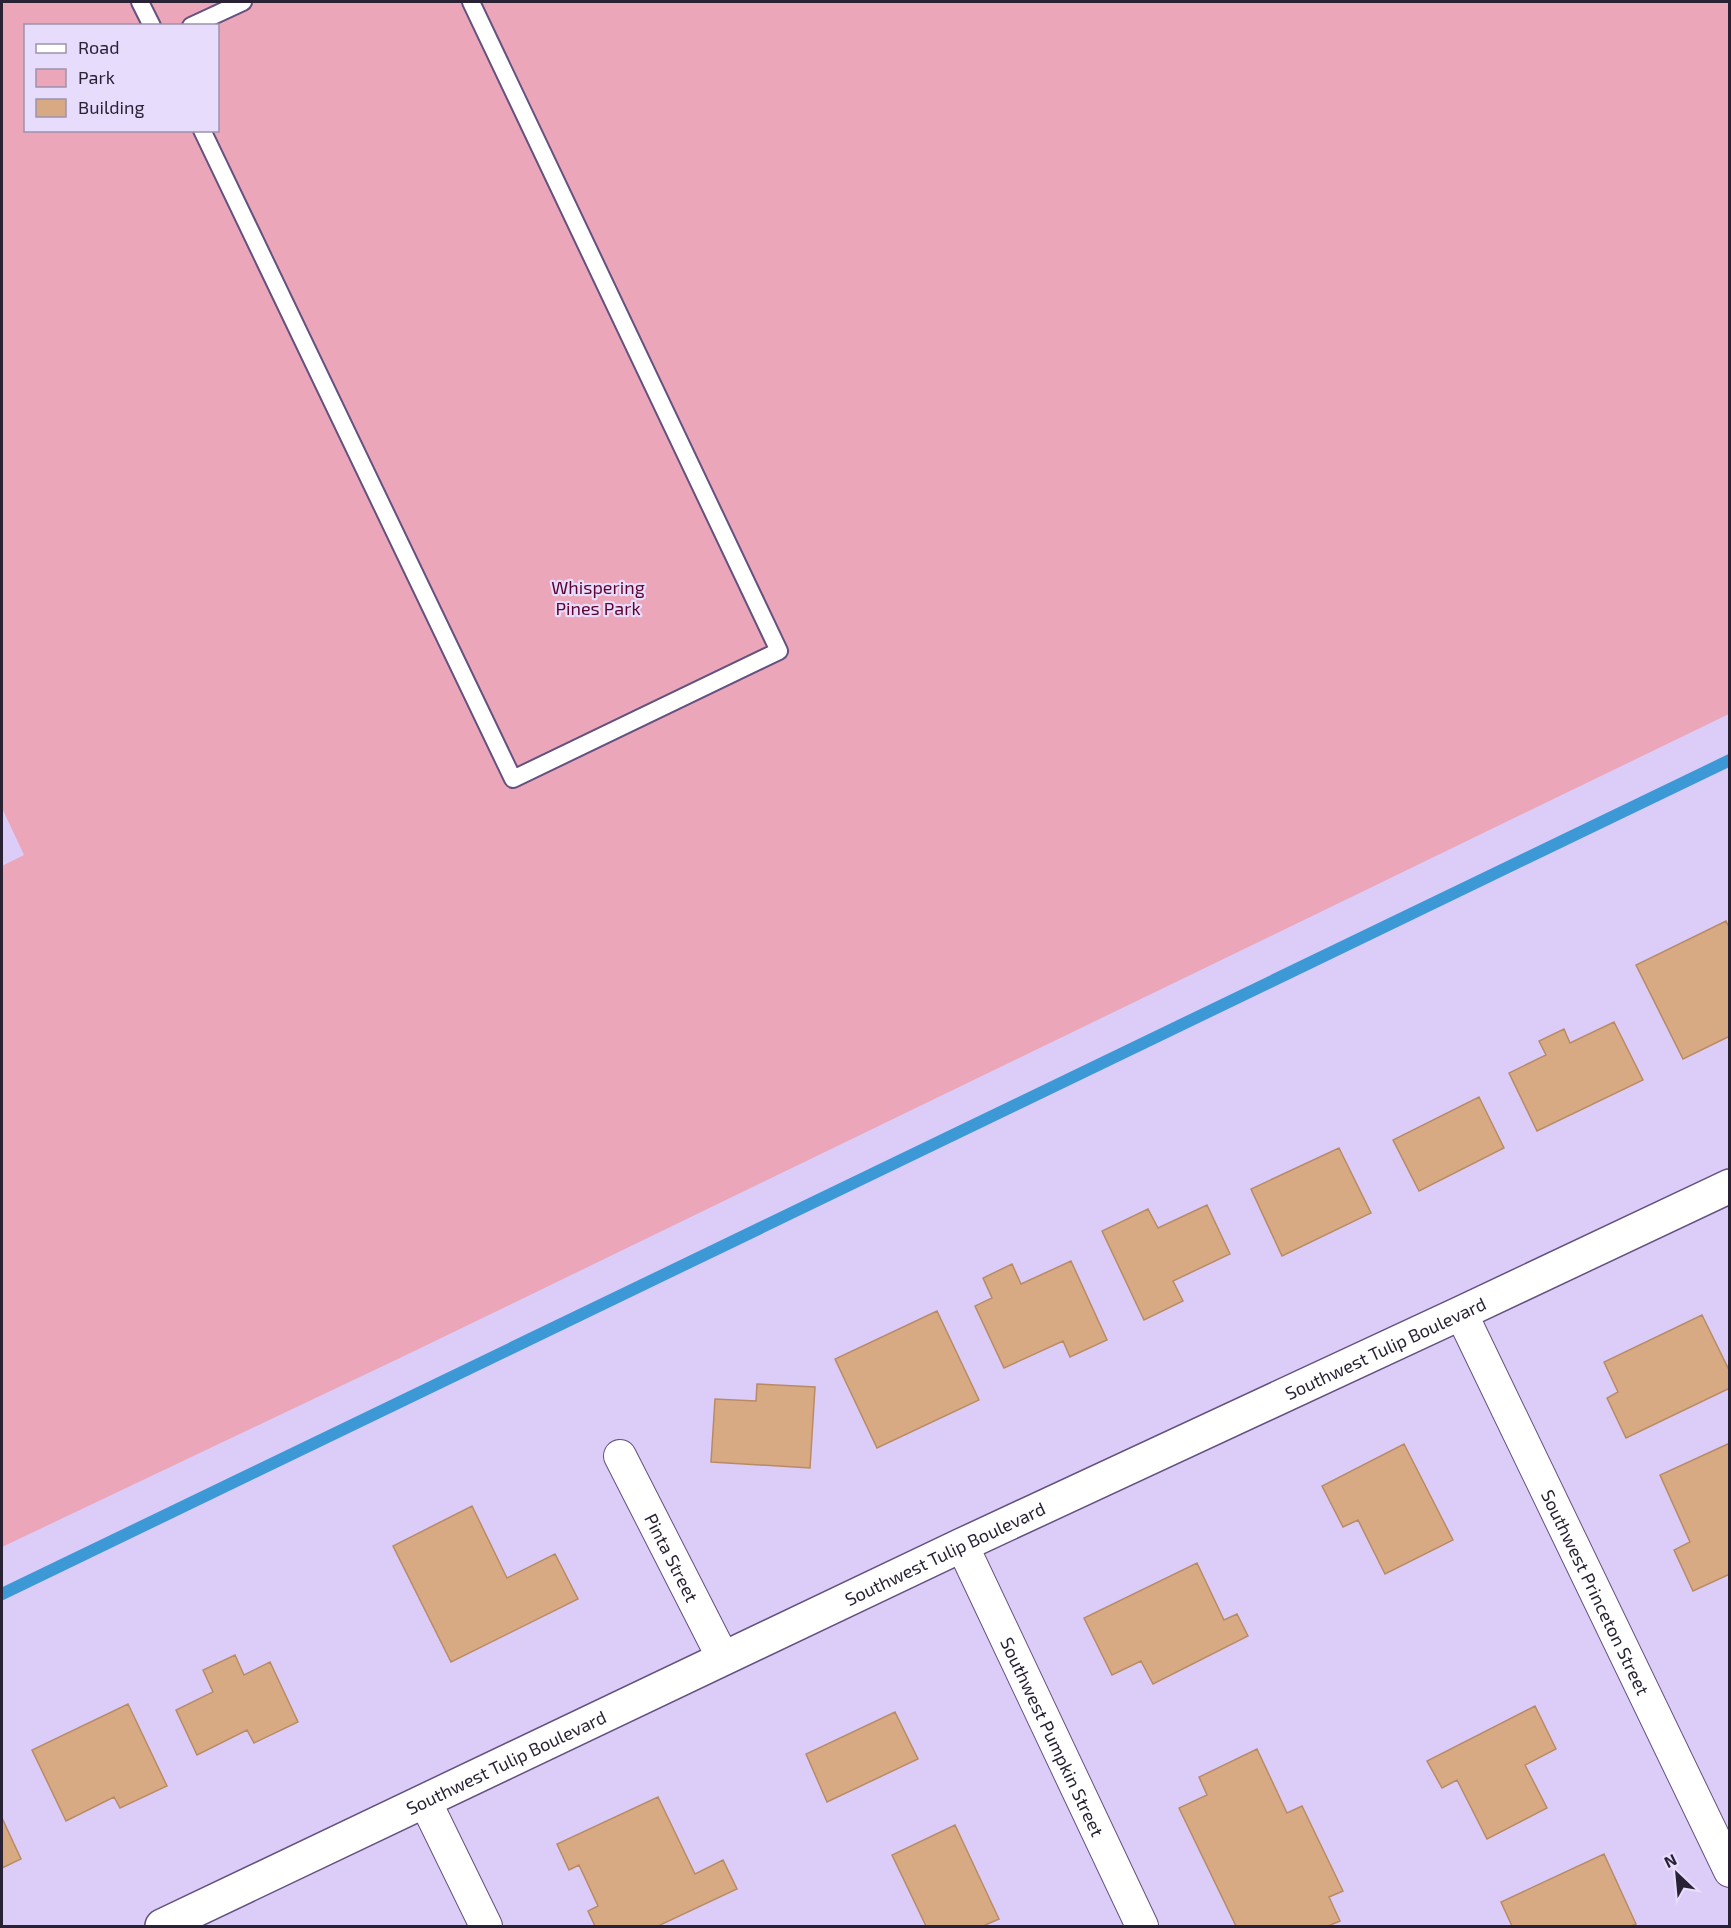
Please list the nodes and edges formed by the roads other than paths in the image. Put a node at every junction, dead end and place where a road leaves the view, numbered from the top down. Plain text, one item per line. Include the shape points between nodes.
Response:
1 (140, 2) edge
2 (243, 2) edge
3 (471, 2) edge
4 (151, 24) edge
5 (195, 24) edge
6 (203, 132) edge
7 (1730, 1186) edge
8 (1461, 1313) junction
9 (620, 1456) dead end
10 (962, 1545) junction
11 (723, 1658) junction
12 (425, 1801) junction
13 (1730, 1871) edge
14 (162, 1926) edge
15 (486, 1926) edge
16 (1142, 1926) edge

1 - 4 lane
2 - 5 lane
3 - 6 lane via 779,651 513,779
7 - 8 street, Southwest Tulip Boulevard
8 - 10 street, Southwest Tulip Boulevard
8 - 13 street, Southwest Princeton Street
9 - 11 street, Pinta Street
10 - 11 street, Southwest Tulip Boulevard
10 - 16 street, Southwest Pumpkin Street
11 - 12 street, Southwest Tulip Boulevard
12 - 14 street, Southwest Tulip Boulevard
12 - 15 street

